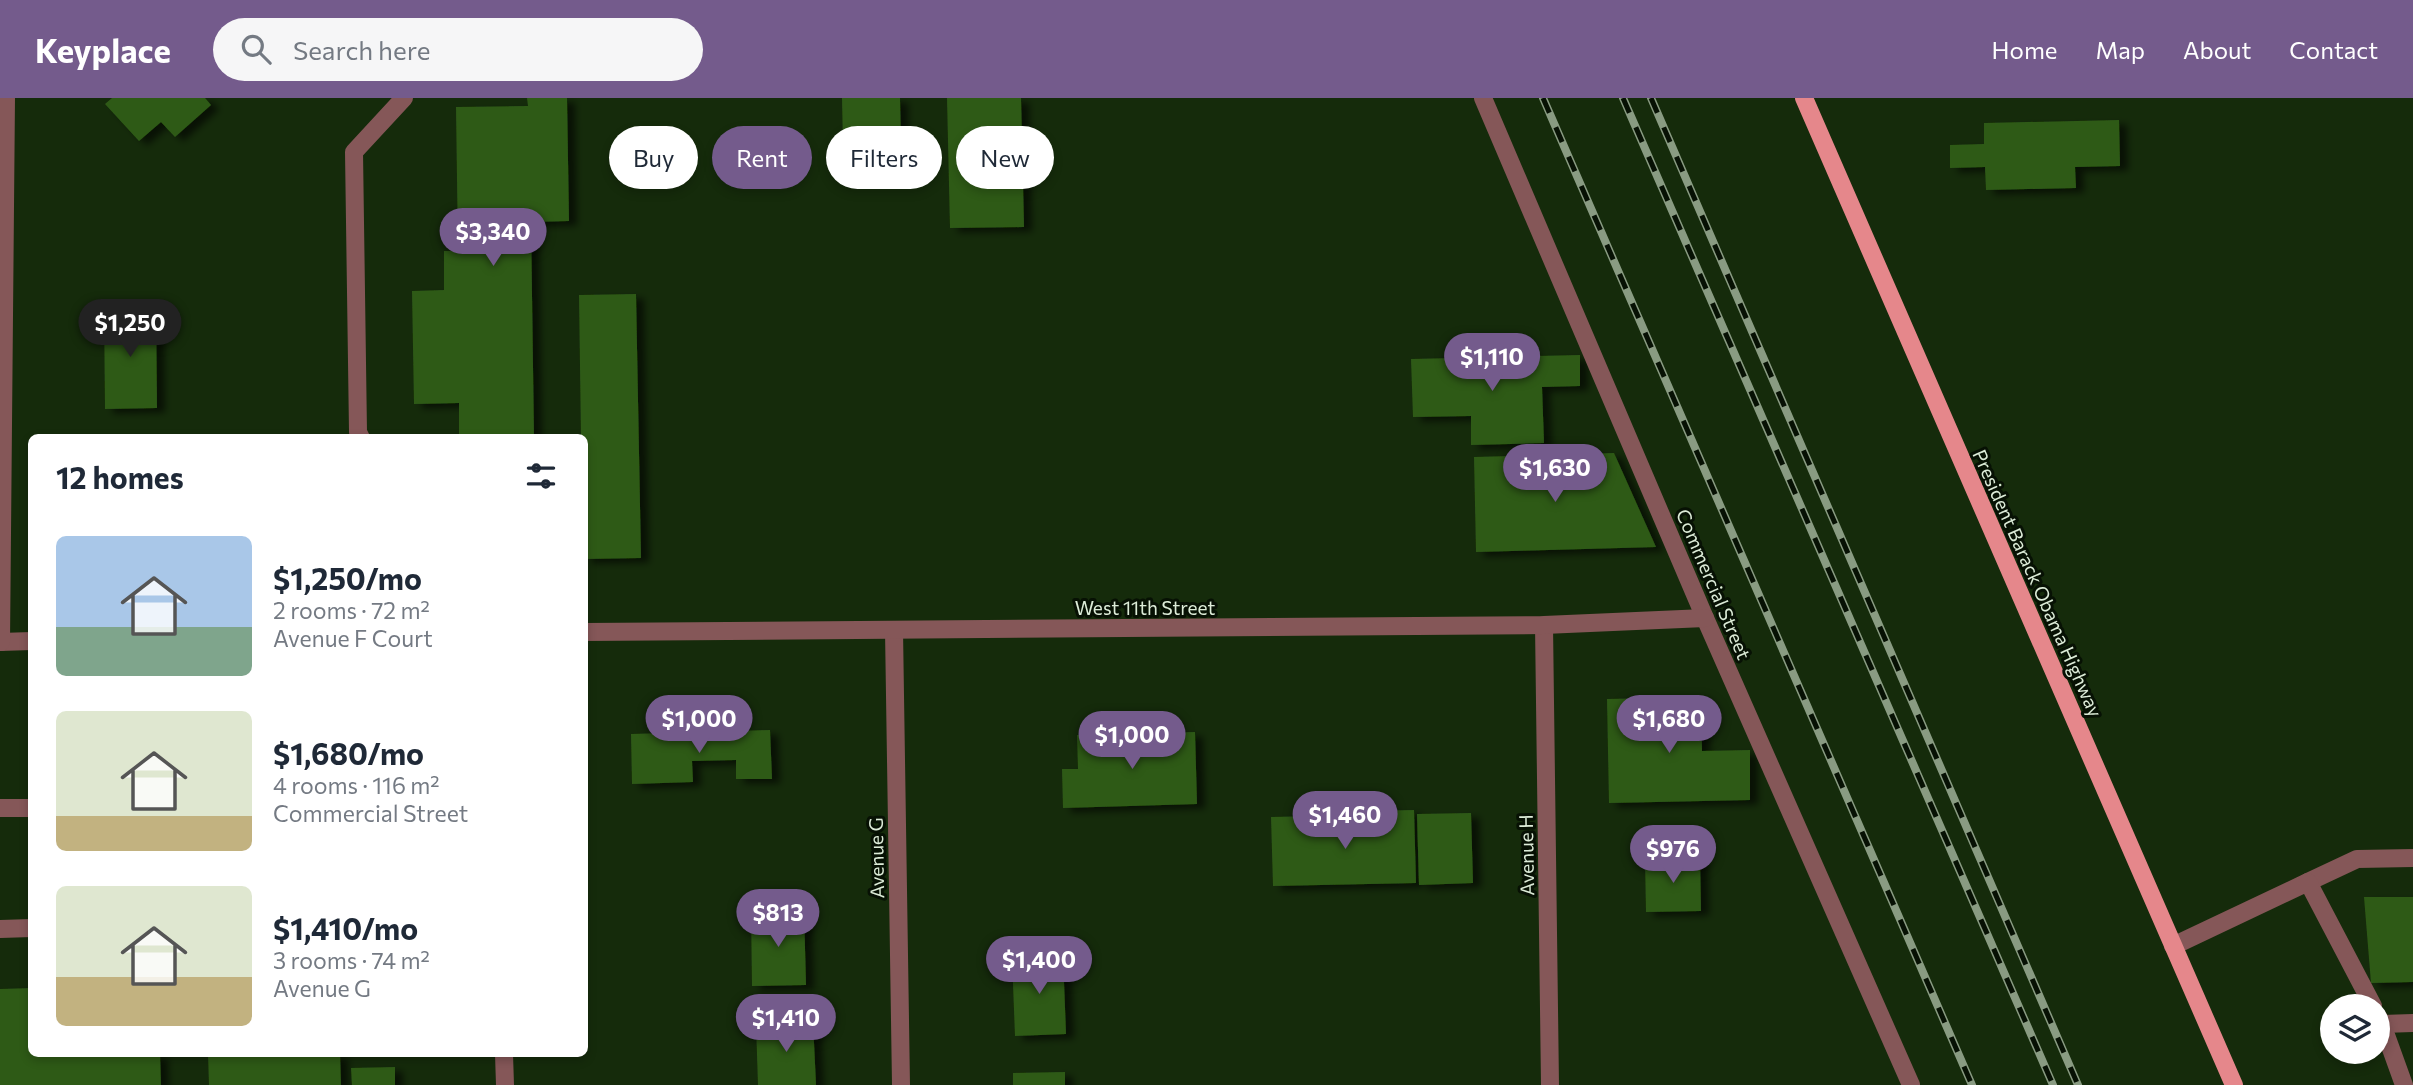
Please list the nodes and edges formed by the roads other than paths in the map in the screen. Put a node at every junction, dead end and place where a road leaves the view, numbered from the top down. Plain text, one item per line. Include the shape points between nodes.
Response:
1 (6, 98) edge
2 (404, 98) edge
3 (1483, 98) edge
4 (1804, 98) edge
5 (359, 434) edge
6 (1705, 618) junction
7 (1544, 625) junction
8 (894, 630) junction
9 (588, 632) edge
10 (28, 641) edge
11 (0, 642) edge
12 (0, 808) edge
13 (28, 808) edge
14 (2413, 858) edge
15 (2308, 882) junction
16 (0, 929) edge
17 (28, 929) edge
18 (2173, 946) junction
19 (2367, 994) edge
20 (2390, 1022) edge
21 (2413, 1023) edge
22 (2390, 1048) edge
23 (504, 1057) edge
24 (505, 1085) edge
25 (901, 1085) edge
26 (1550, 1085) edge
27 (1911, 1085) edge
28 (2234, 1085) edge
29 (2404, 1085) edge

1 - 11 street
2 - 5 street via 354,152
3 - 6 street, Commercial Street
4 - 18 main road, President Barack Obama Highway
6 - 7 street, West 11th Street
6 - 27 street, Commercial Street
7 - 8 street, West 11th Street
7 - 26 street, Avenue H
8 - 9 street, West 11th Street
8 - 25 street, Avenue G
10 - 11 street
12 - 13 street
14 - 15 street via 2357,859
15 - 18 street
15 - 19 street
16 - 17 street
18 - 28 main road, President Barack Obama Highway
20 - 21 street
22 - 29 street
23 - 24 street

